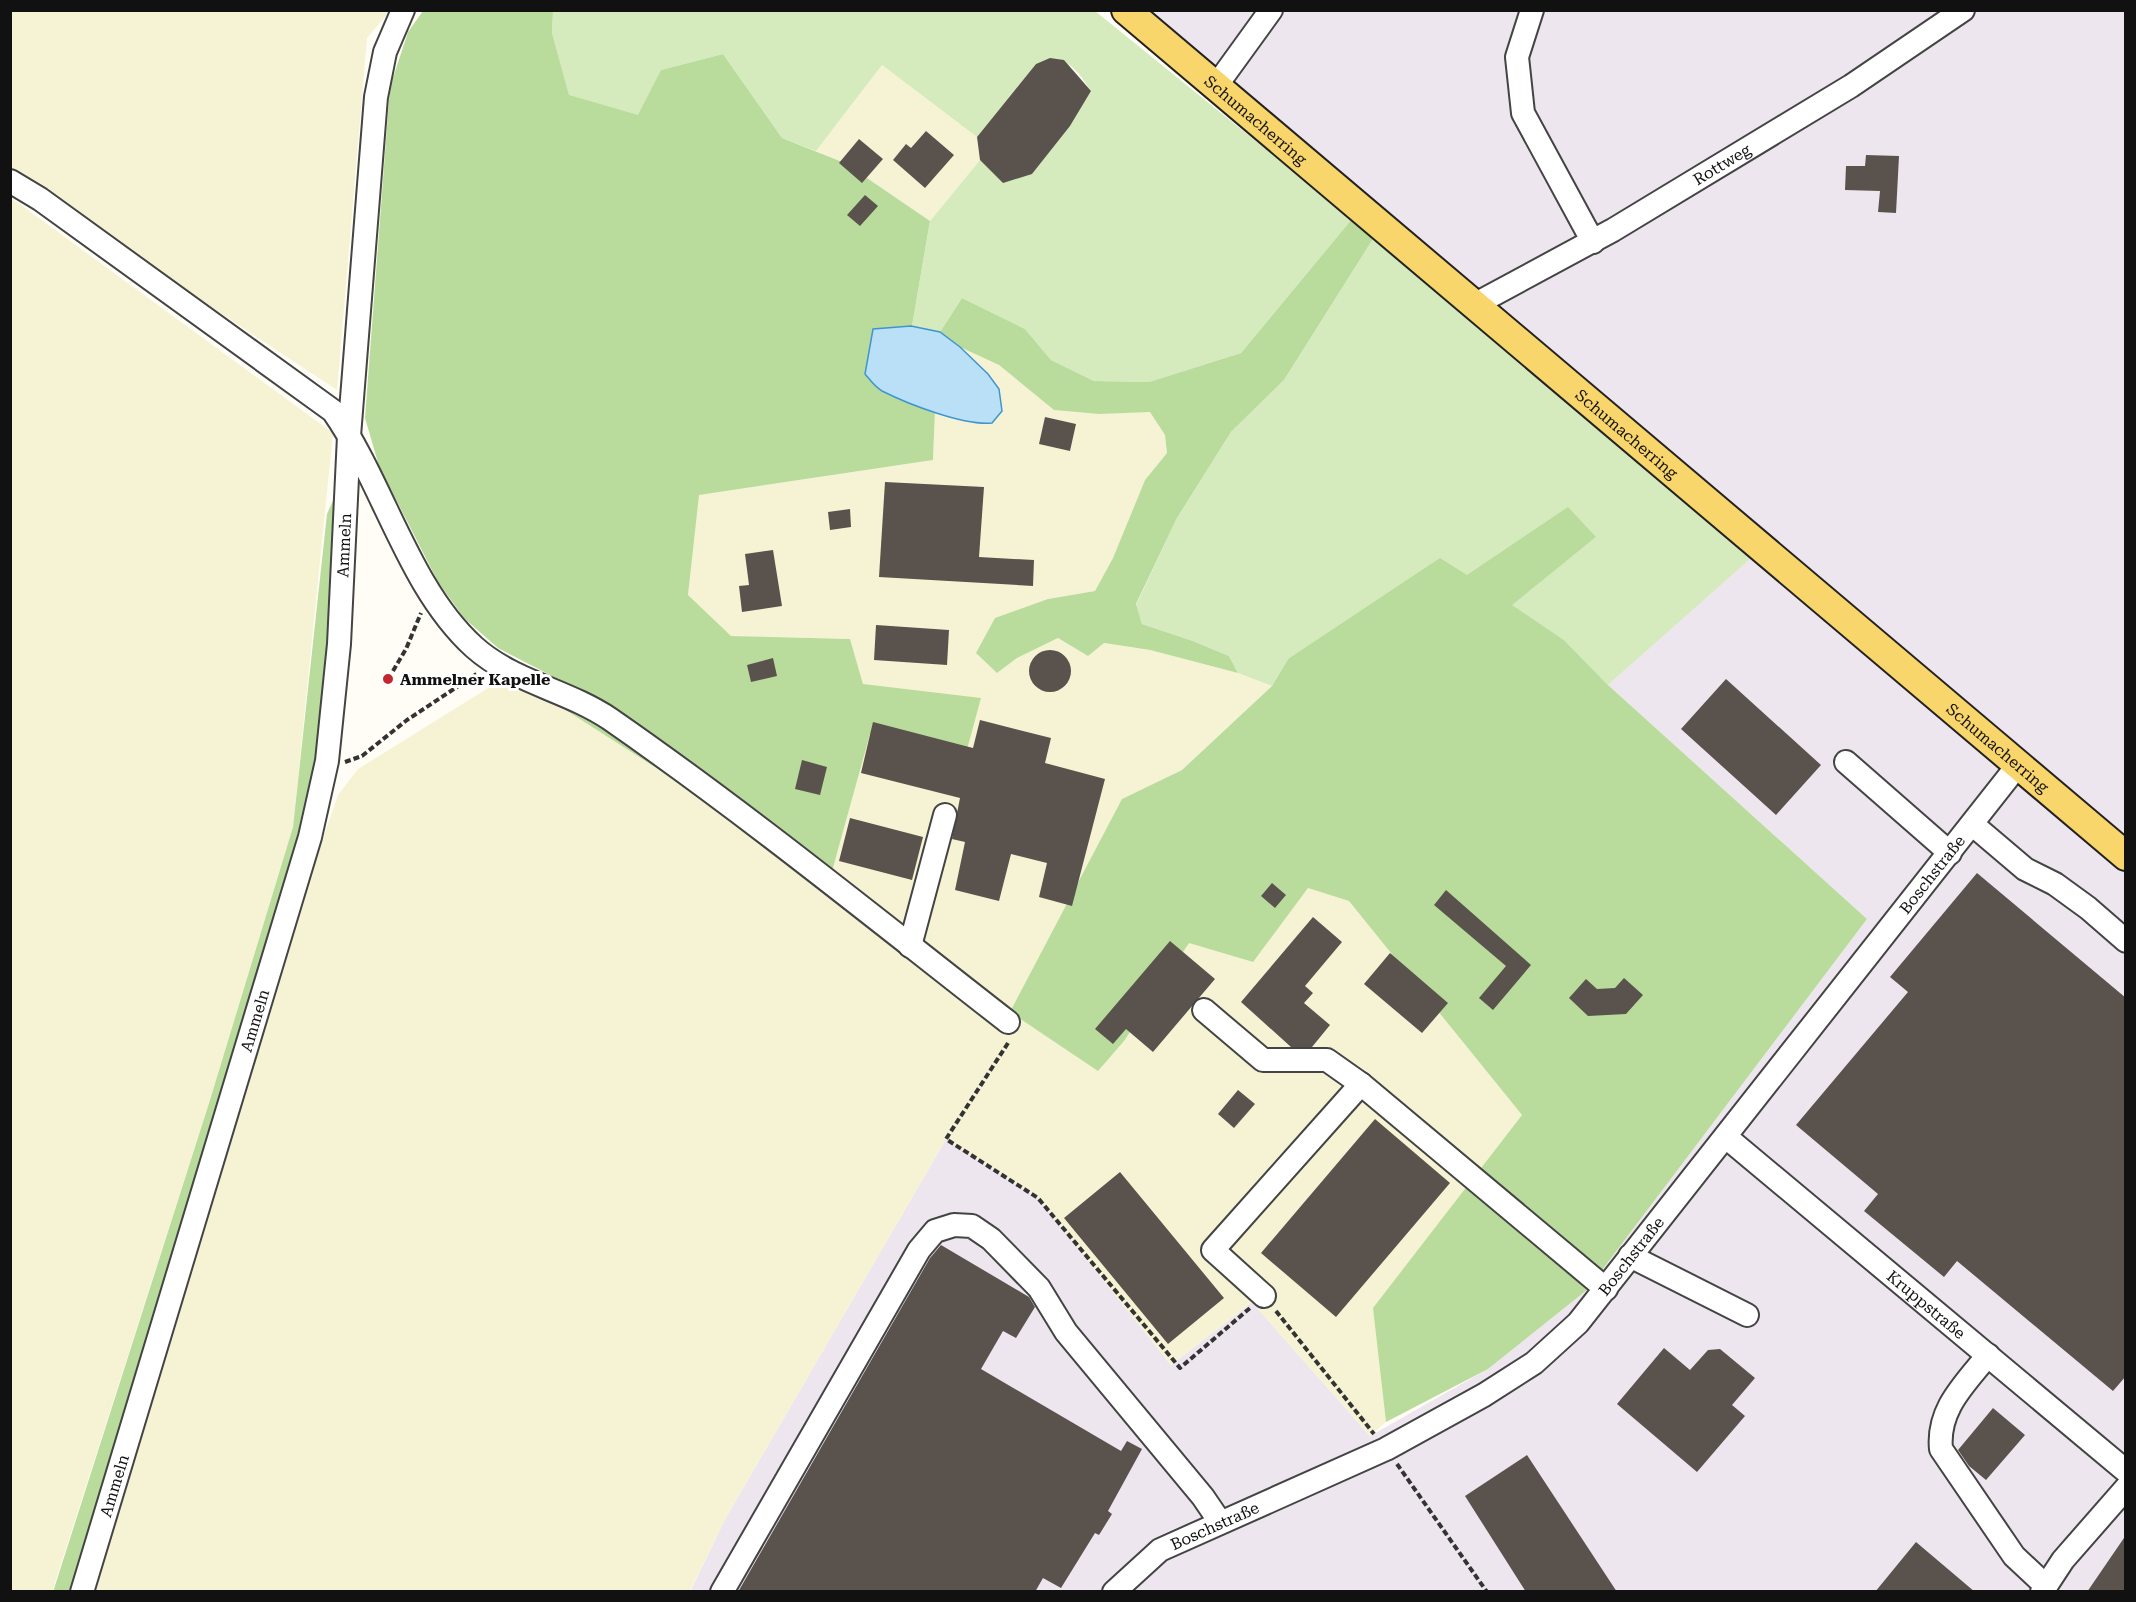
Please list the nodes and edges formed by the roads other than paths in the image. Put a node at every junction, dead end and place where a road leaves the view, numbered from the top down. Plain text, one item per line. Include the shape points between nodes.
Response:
1 (403, 10) edge
2 (1126, 10) edge
3 (1271, 10) edge
4 (1532, 10) edge
5 (1963, 10) edge
6 (1216, 86) junction
7 (10, 181) edge
8 (1593, 242) junction
9 (1474, 305) junction
10 (349, 436) junction
11 (1846, 762) dead end
12 (2018, 765) junction
13 (945, 815) dead end
14 (1972, 824) junction
15 (1950, 853) junction
16 (2126, 856) edge
17 (2126, 941) edge
18 (910, 946) junction
19 (1204, 1010) dead end
20 (1008, 1022) road end
21 (1361, 1084) junction
22 (1726, 1137) junction
23 (1630, 1256) junction
24 (1606, 1289) junction
25 (1264, 1296) road end
26 (1747, 1315) dead end
27 (1988, 1354) junction
28 (2126, 1471) edge
29 (2126, 1488) edge
30 (1220, 1522) junction
31 (2044, 1589) edge
32 (82, 1592) edge
33 (722, 1592) edge
34 (1114, 1592) edge

1 - 10 street, Ammeln via 385,52 376,97
2 - 6 main road, Schumacherring
3 - 6 street
4 - 8 street via 1517,57 1523,114
5 - 8 street, Rottweg via 1851,86
6 - 9 main road, Schumacherring
7 - 10 street via 333,411
8 - 9 street, Rottweg
9 - 12 main road, Schumacherring
10 - 18 street via 432,597 474,646 496,663 571,696 608,718 719,798
10 - 32 street, Ammeln via 339,644 327,761 310,837
11 - 15 street
12 - 14 street, Boschstraße
12 - 16 main road, Schumacherring
13 - 18 street
14 - 15 street, Boschstraße
14 - 17 street via 2025,869 2055,884
15 - 22 street, Boschstraße
18 - 20 street
19 - 21 street via 1263,1060 1327,1060
21 - 24 street
21 - 25 street via 1213,1250
22 - 23 street, Boschstraße
22 - 27 street, Kruppstraße
23 - 24 street, Boschstraße
23 - 26 street
24 - 30 street, Boschstraße via 1578,1323 1534,1363 1484,1395 1386,1449
27 - 28 street, Kruppstraße
27 - 31 street via 1944,1415 1941,1449 2014,1556
29 - 31 street via 2063,1560
30 - 33 street via 1066,1332 1039,1288 991,1239 972,1226 954,1225 935,1231 919,1250
30 - 34 street, Boschstraße via 1160,1550

